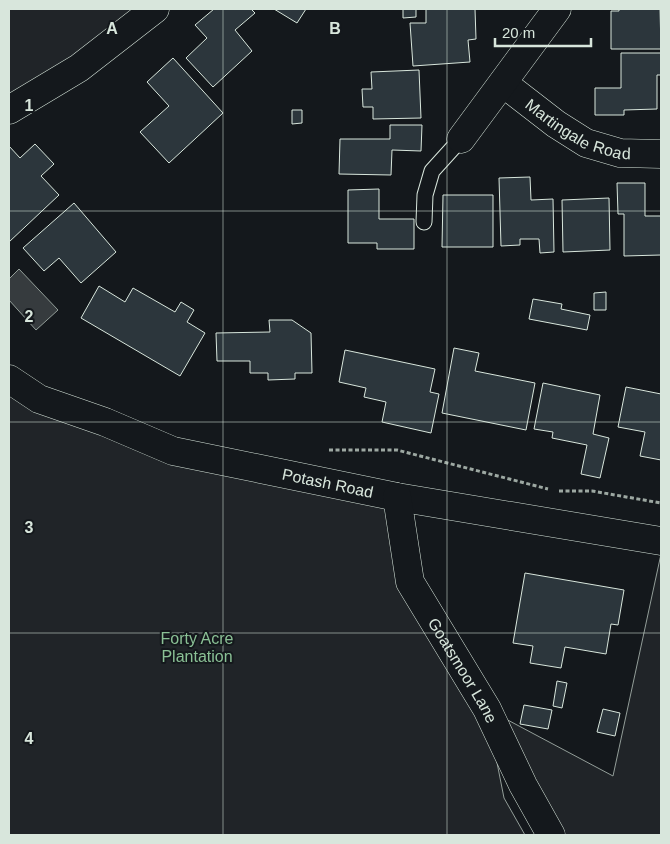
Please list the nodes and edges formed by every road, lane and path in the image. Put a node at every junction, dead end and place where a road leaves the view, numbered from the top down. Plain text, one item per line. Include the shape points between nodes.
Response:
1 (155, 9) edge
2 (558, 9) edge
3 (503, 83) junction
4 (9, 110) edge
5 (461, 139) joint
6 (661, 154) edge
7 (424, 222) dead end
8 (9, 379) edge
9 (320, 450) dead end
10 (397, 497) junction
11 (661, 503) edge
12 (661, 541) edge
13 (551, 835) edge

1 - 4 street via 80,68
2 - 3 street
3 - 5 street
3 - 6 street, Martingale Road via 586,143 620,153
5 - 7 lane via 432,171 425,195
8 - 10 street, Potash Road via 40,399 173,451
9 - 11 path via 398,450 555,491 592,491
10 - 12 street, Potash Road
10 - 13 street, Goatsmoor Lane via 410,582 487,710

